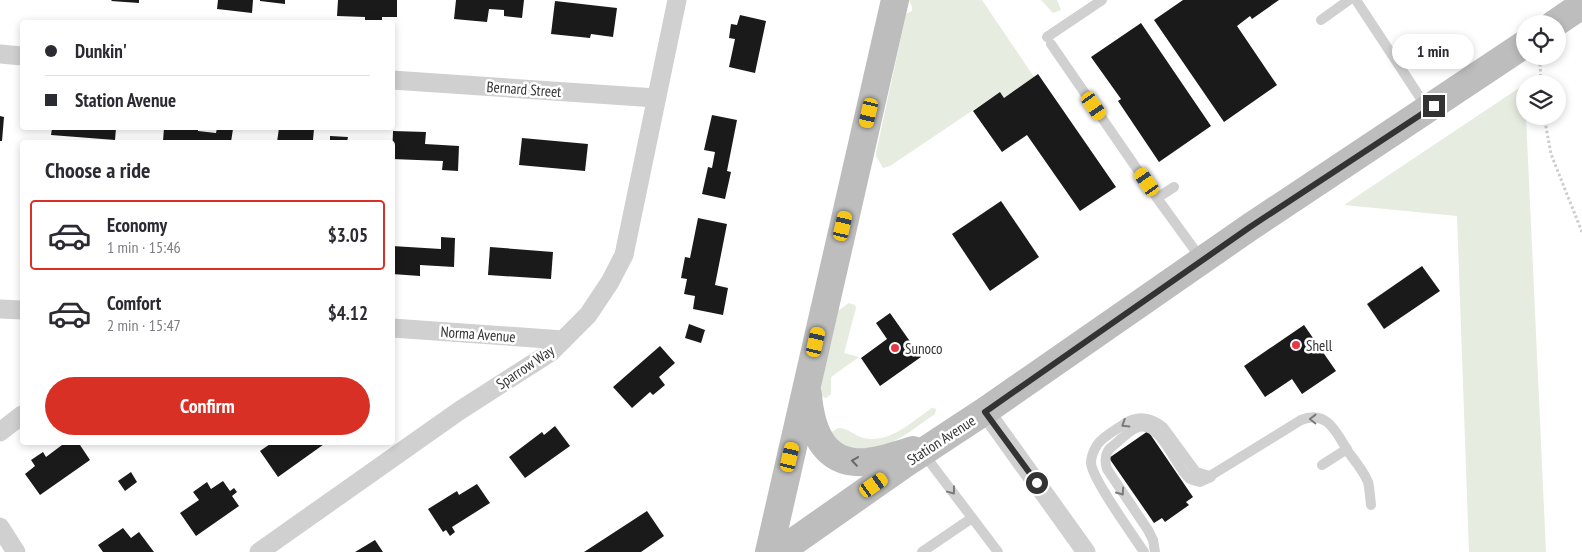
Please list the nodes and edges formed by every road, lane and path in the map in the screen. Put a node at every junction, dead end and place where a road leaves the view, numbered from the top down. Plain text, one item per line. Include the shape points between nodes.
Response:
1 (677, 0) edge
2 (895, 0) edge
3 (1102, 0) edge
4 (1349, 0) edge
5 (1356, 0) edge
6 (1582, 5) edge
7 (1566, 16) edge
8 (1321, 20) dead end
9 (1516, 50) edge
10 (0, 54) edge
11 (20, 56) edge
12 (395, 80) edge
13 (656, 98) junction
14 (1428, 109) junction
15 (1546, 125) edge
16 (1174, 187) dead end
17 (1157, 198) junction
18 (1582, 232) edge
19 (1203, 261) junction
20 (0, 309) edge
21 (20, 310) edge
22 (395, 328) edge
23 (563, 340) junction
24 (807, 381) junction
25 (985, 412) junction
26 (20, 417) edge
27 (0, 432) edge
28 (929, 448) junction
29 (1347, 449) junction
30 (1322, 465) dead end
31 (1214, 475) junction
32 (1371, 505) dead end
33 (972, 518) junction
34 (0, 527) edge
35 (16, 552) edge
36 (259, 552) edge
37 (769, 552) edge
38 (779, 552) edge
39 (922, 552) edge
40 (998, 552) edge
41 (1086, 552) edge
42 (1144, 552) edge
43 (1155, 552) edge

1 - 13 street, Sparrow Way
2 - 24 main road
3 - 17 lane via 1049,41
4 - 8 lane
5 - 14 lane
6 - 7 main road
9 - 14 main road, Station Avenue
10 - 11 street
12 - 13 street, Bernard Street
13 - 23 street, Sparrow Way via 624,255 588,315
14 - 19 main road, Station Avenue
15 - 18 path via 1551,154
16 - 17 lane
17 - 19 lane
19 - 25 main road, Station Avenue
20 - 21 street
22 - 23 street, Norma Avenue
23 - 36 street, Sparrow Way via 551,352 458,411
28 -> 24 main road via 866,462 854,462 830,453 815,432
24 - 37 main road
25 - 28 main road, Station Avenue
25 - 41 street
26 - 27 street
28 -> 33 lane
28 - 38 main road, Station Avenue
29 - 30 lane
29 -> 31 lane via 1332,426 1308,417
29 - 32 lane via 1368,481
31 -> 42 lane via 1196,472 1163,427 1151,419 1128,421 1098,445 1091,463 1097,481
31 -> 43 lane via 1200,482 1188,477 1157,432 1145,427 1139,426 1109,448 1105,461 1107,469 1148,530
33 - 39 lane
33 - 40 lane
34 - 35 street

